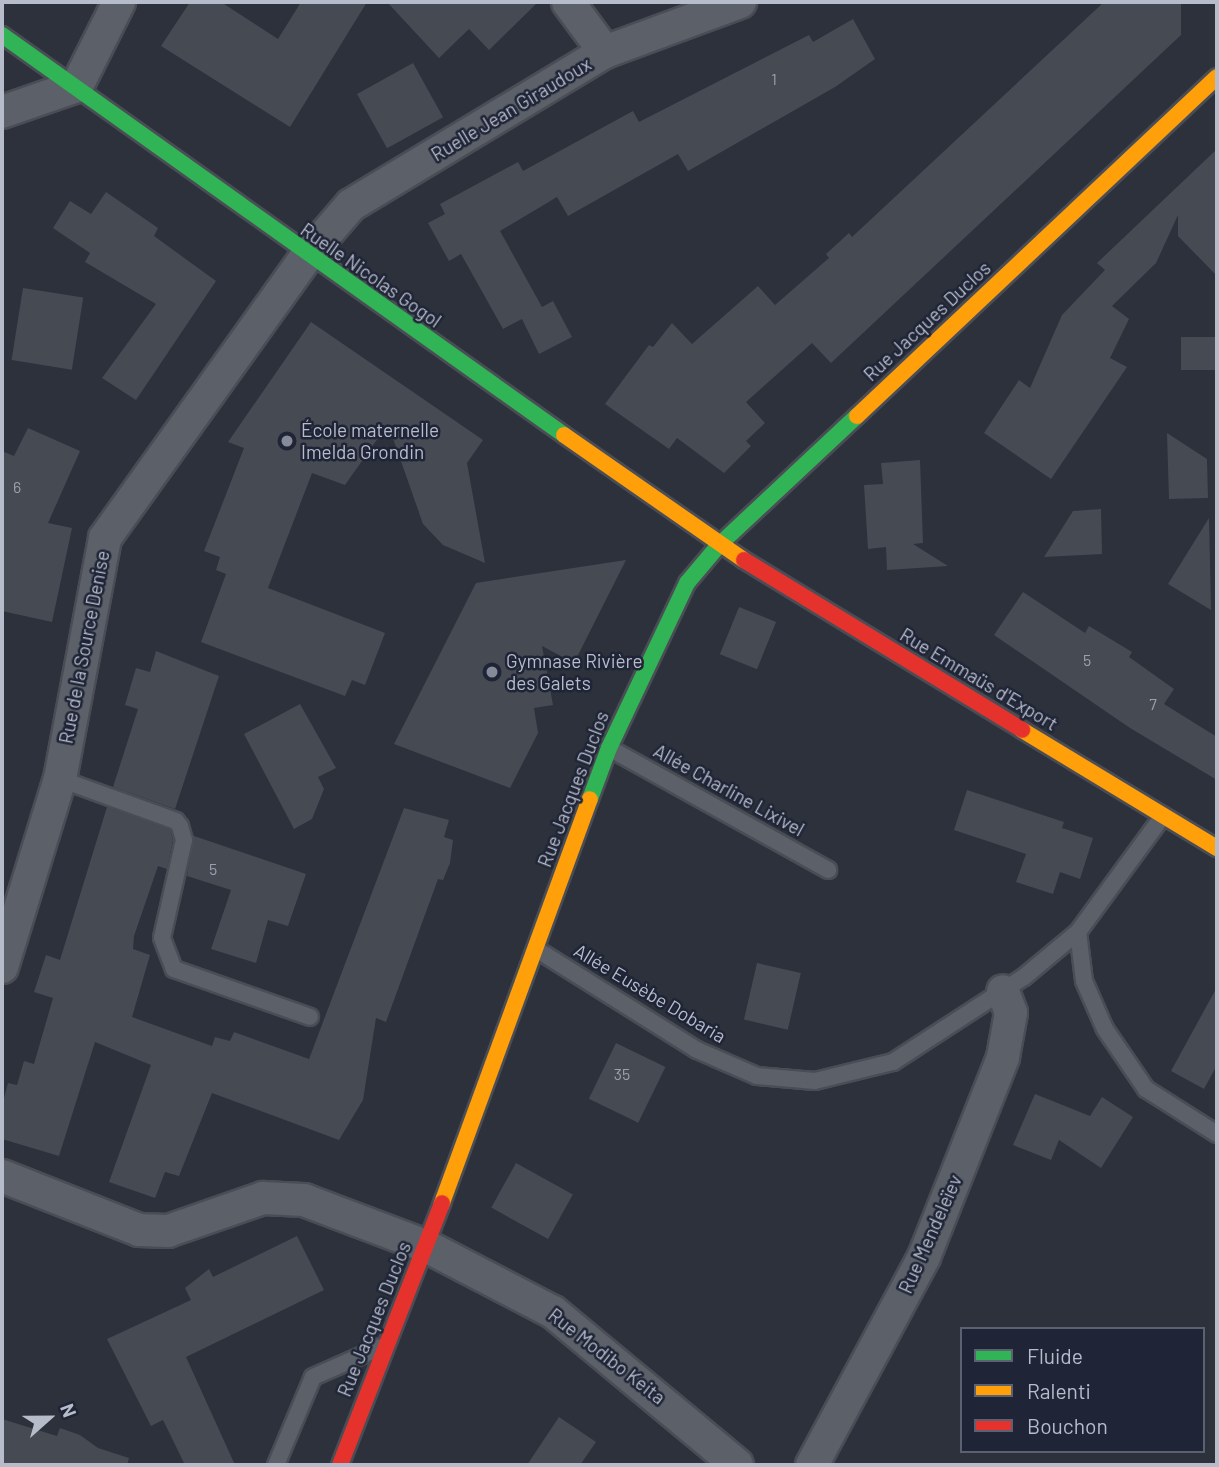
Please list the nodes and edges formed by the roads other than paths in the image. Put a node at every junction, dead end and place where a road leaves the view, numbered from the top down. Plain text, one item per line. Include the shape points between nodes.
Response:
1 (119, 2) edge
2 (568, 2) edge
3 (740, 2) edge
4 (2, 35) edge
5 (605, 52) junction
6 (1217, 77) edge
7 (76, 86) junction
8 (2, 112) edge
9 (307, 256) junction
10 (719, 545) junction
11 (609, 748) junction
12 (60, 779) junction
13 (1163, 816) junction
14 (1217, 848) edge
15 (828, 870) dead end
16 (1078, 932) junction
17 (536, 948) junction
18 (2, 967) edge
19 (1003, 991) junction
20 (310, 1017) dead end
21 (1217, 1134) edge
22 (2, 1176) edge
23 (426, 1246) junction
24 (383, 1346) junction
25 (276, 1465) edge
26 (340, 1465) edge
27 (737, 1465) edge
28 (812, 1465) edge

1 - 7 street
2 - 5 street
3 - 5 street, Ruelle Jean Giraudoux
4 - 7 street, Ruelle Nicolas Gogol
5 - 9 street, Ruelle Jean Giraudoux via 351,205
6 - 10 street, Rue Jacques Duclos
7 - 8 street
7 - 9 street, Ruelle Nicolas Gogol
9 - 10 street, Ruelle Nicolas Gogol
9 - 12 street, Rue de la Source Denise via 105,538
10 - 11 street, Rue Jacques Duclos via 687,583
10 - 13 street, Rue Emmaüs d'Export
11 - 15 lane, Allée Charline Lixivel
11 - 17 street, Rue Jacques Duclos
12 - 18 street, Rue de la Source Denise
12 - 20 lane via 176,821 180,827 184,840 162,938 174,969
13 - 14 street, Rue Emmaüs d'Export
13 - 16 lane, Allée Eusèbe Dobaria
16 - 19 lane, Allée Eusèbe Dobaria
16 - 21 lane via 1084,981 1105,1029 1125,1059 1146,1089
17 - 19 lane, Allée Eusèbe Dobaria via 697,1050 757,1076 816,1081 894,1062
17 - 23 street, Rue Jacques Duclos
19 - 28 street, Rue Mendeleïev via 1011,1013 1003,1057 924,1257
22 - 23 street, Rue Modibo Keita via 139,1230 168,1231 263,1198 304,1200
23 - 24 street, Rue Jacques Duclos
23 - 27 street, Rue Modibo Keita via 554,1312
24 - 25 lane via 313,1377
24 - 26 street, Rue Jacques Duclos

